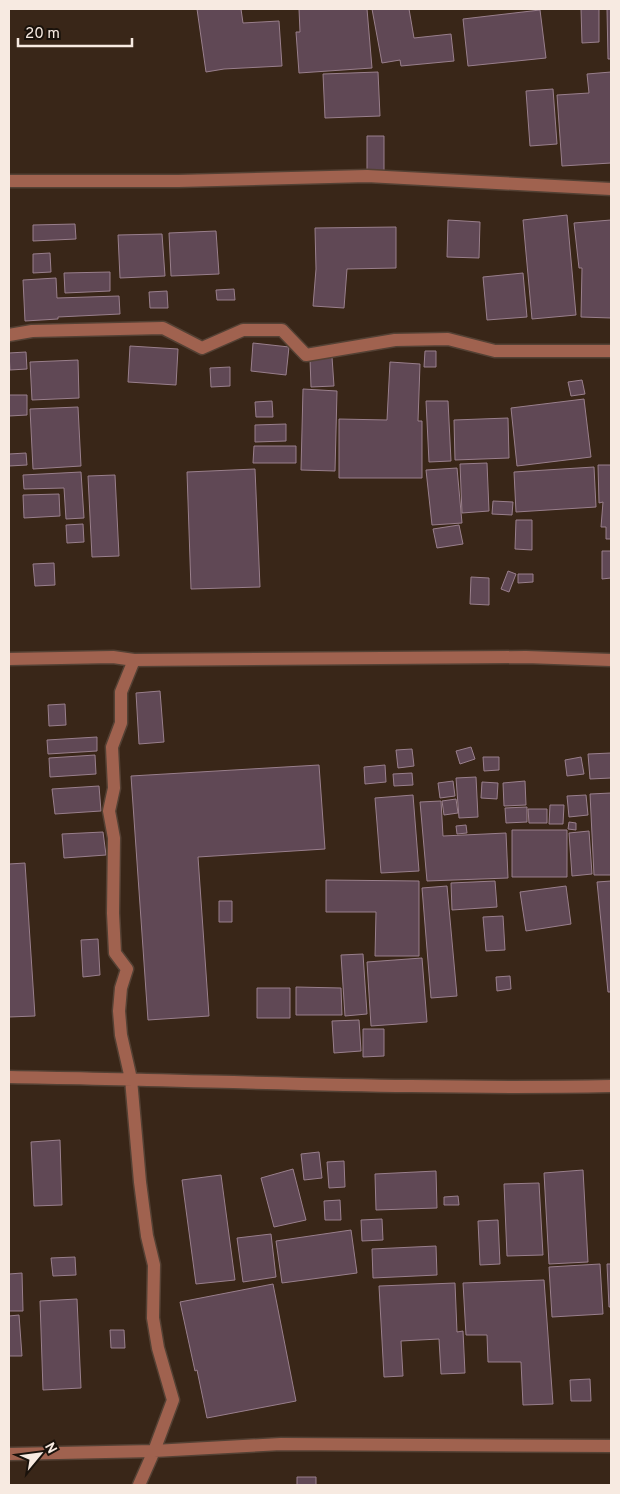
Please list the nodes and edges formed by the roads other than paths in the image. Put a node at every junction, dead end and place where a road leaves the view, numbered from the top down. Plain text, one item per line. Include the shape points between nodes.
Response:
1 (9, 181) edge
2 (611, 189) edge
3 (9, 335) edge
4 (611, 352) edge
5 (9, 659) edge
6 (134, 660) junction
7 (611, 660) edge
8 (9, 1077) edge
9 (131, 1079) junction
10 (611, 1086) edge
11 (611, 1446) edge
12 (154, 1452) junction
13 (9, 1454) edge
14 (139, 1485) edge

1 - 2 street via 367,176
3 - 4 street via 32,331 163,328 202,348 243,330 282,330 306,355 395,340 448,338 495,351
5 - 6 street via 113,657
6 - 7 street via 526,657
6 - 9 street via 122,692 121,723 112,747 114,788 109,811 114,838 115,953 127,969 119,1011
8 - 9 street
9 - 10 street
9 - 12 street via 140,1182 154,1265 153,1318 173,1400
11 - 12 street via 281,1444
12 - 13 street
12 - 14 street

